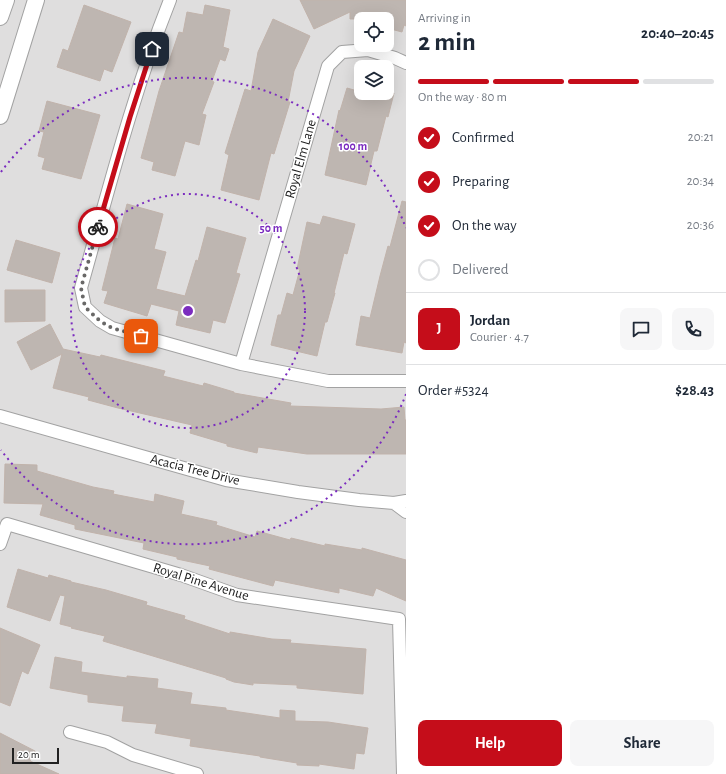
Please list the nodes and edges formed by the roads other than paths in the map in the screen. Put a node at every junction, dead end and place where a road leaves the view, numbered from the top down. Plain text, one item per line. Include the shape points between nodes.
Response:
1 (6, 0) edge
2 (36, 0) edge
3 (170, 0) edge
4 (0, 17) edge
5 (406, 63) edge
6 (0, 116) edge
7 (241, 364) junction
8 (406, 381) edge
9 (0, 416) edge
10 (406, 501) edge
11 (394, 503) junction
12 (406, 512) edge
13 (0, 544) edge
14 (70, 732) dead end
15 (197, 774) edge
16 (403, 774) edge

1 - 4 street
2 - 6 street
3 - 7 street via 130,117 81,288 85,307 112,328
5 - 7 street, Royal Elm Lane via 368,50 342,52 328,66
7 - 8 street via 328,381
9 - 11 street, Acacia Tree Drive via 226,480 298,492
10 - 11 street, Acacia Tree Drive
11 - 12 street
13 - 16 street, Royal Pine Avenue via 7,524 181,575 237,595 399,619
14 - 15 street via 107,742 133,755

